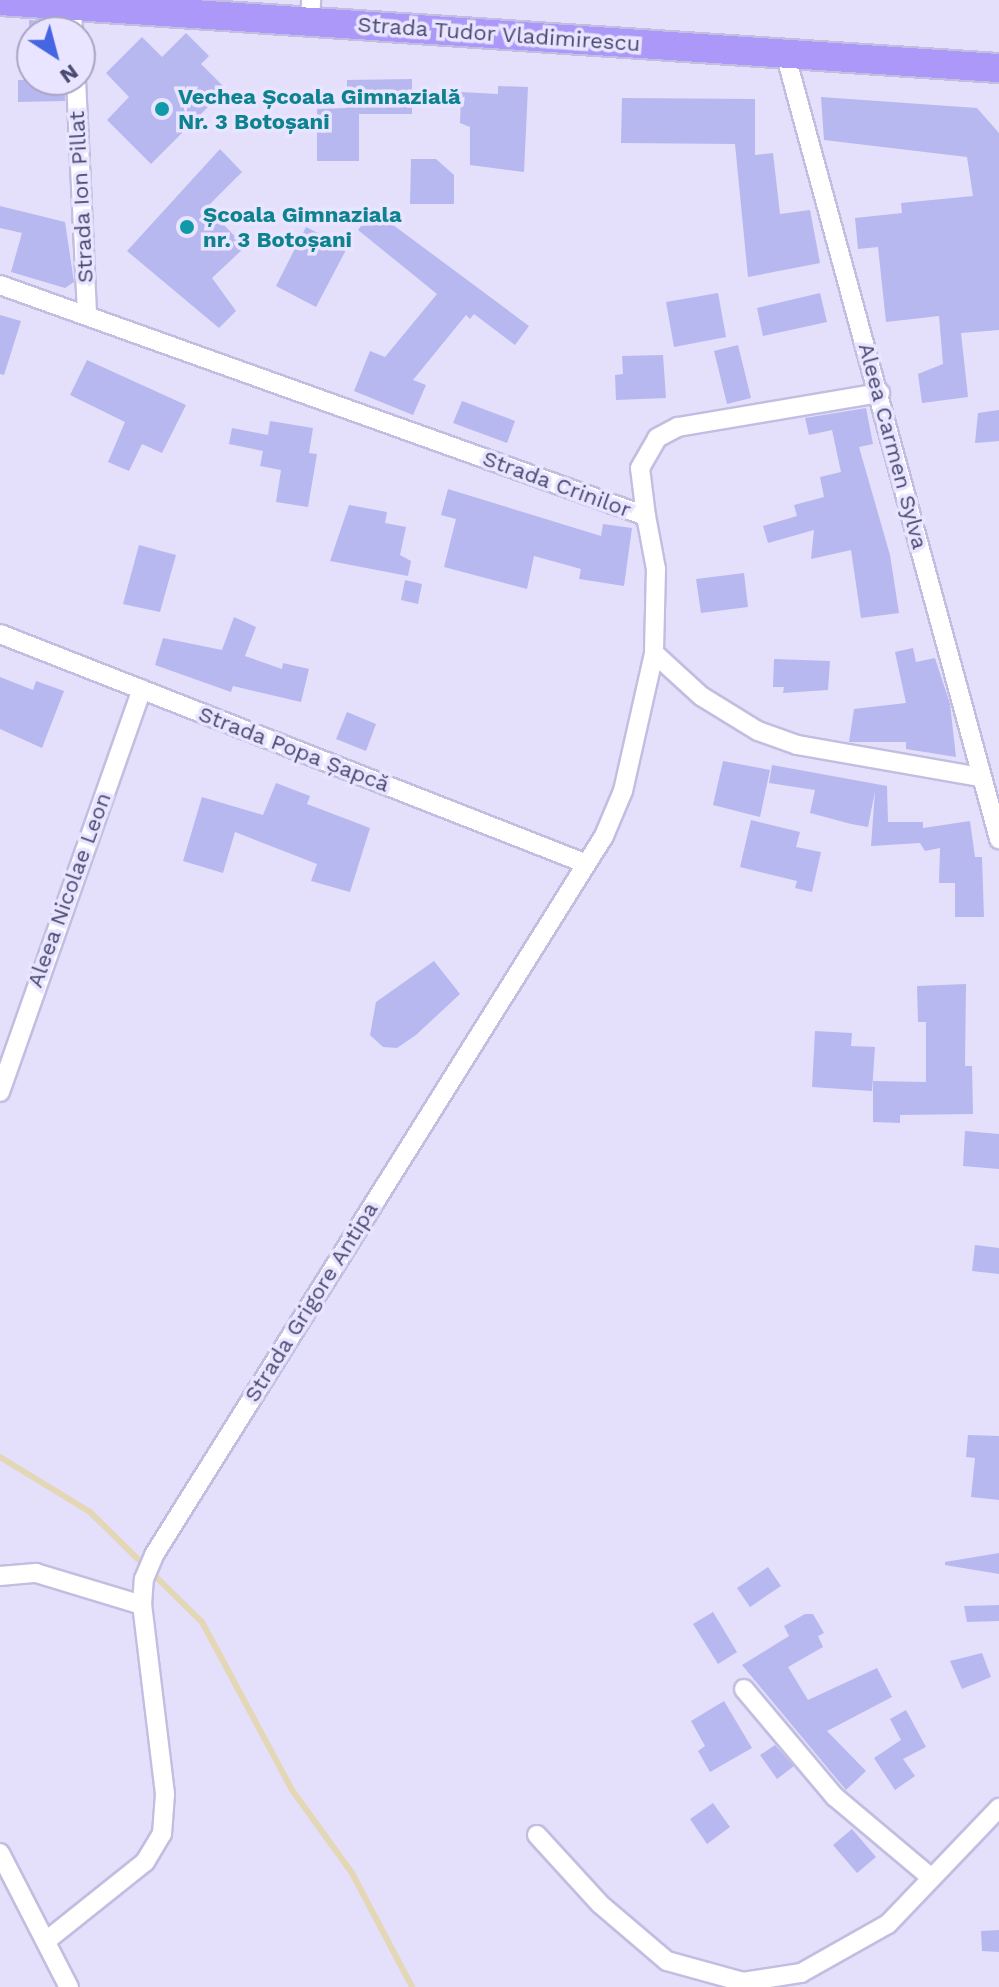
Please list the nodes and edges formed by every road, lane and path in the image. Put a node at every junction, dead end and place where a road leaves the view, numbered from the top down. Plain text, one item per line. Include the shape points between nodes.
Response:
1 (0, 1) edge
2 (311, 11) edge
3 (61, 16) edge
4 (96, 18) edge
5 (785, 53) junction
6 (999, 68) edge
7 (77, 96) edge
8 (0, 285) edge
9 (87, 314) junction
10 (880, 393) junction
11 (646, 516) junction
12 (0, 634) edge
13 (654, 653) junction
14 (142, 689) junction
15 (980, 777) junction
16 (999, 839) edge
17 (587, 864) junction
18 (0, 1092) edge
19 (0, 1576) edge
20 (142, 1605) junction
21 (744, 1689) dead end
22 (999, 1808) edge
23 (537, 1835) dead end
24 (0, 1853) edge
25 (929, 1876) junction
26 (46, 1941) junction
27 (69, 1987) edge

1 - 3 main road, Strada Tudor Vladimirescu
2 - 4 main road, Strada Tudor Vladimirescu
2 - 5 main road, Strada Tudor Vladimirescu
5 - 6 main road, Strada Tudor Vladimirescu
5 - 10 street, Aleea Carmen Sylva
7 - 9 street, Strada Ion Pillat
8 - 9 street, Strada Crinilor
9 - 11 street, Strada Crinilor
10 - 11 street via 678,427 657,438 640,468
10 - 15 street, Aleea Carmen Sylva
11 - 13 street, Strada Crinilor via 656,569
12 - 14 street, Strada Popa Șapcă
13 - 15 street via 701,696 758,731 797,745
13 - 17 street, Strada Grigore Antipa via 623,791
14 - 17 street, Strada Popa Șapcă
14 - 18 street, Aleea Nicolae Leon
15 - 16 street, Aleea Carmen Sylva
17 - 20 street, Strada Grigore Antipa via 154,1555 144,1579
19 - 20 street via 36,1573
20 - 26 street, Strada Grigore Antipa via 165,1794 162,1834 145,1862
21 - 25 street via 835,1797
22 - 25 street
23 - 25 street via 600,1904 667,1961 743,1982 801,1973 847,1949 888,1924
24 - 26 street
26 - 27 street

